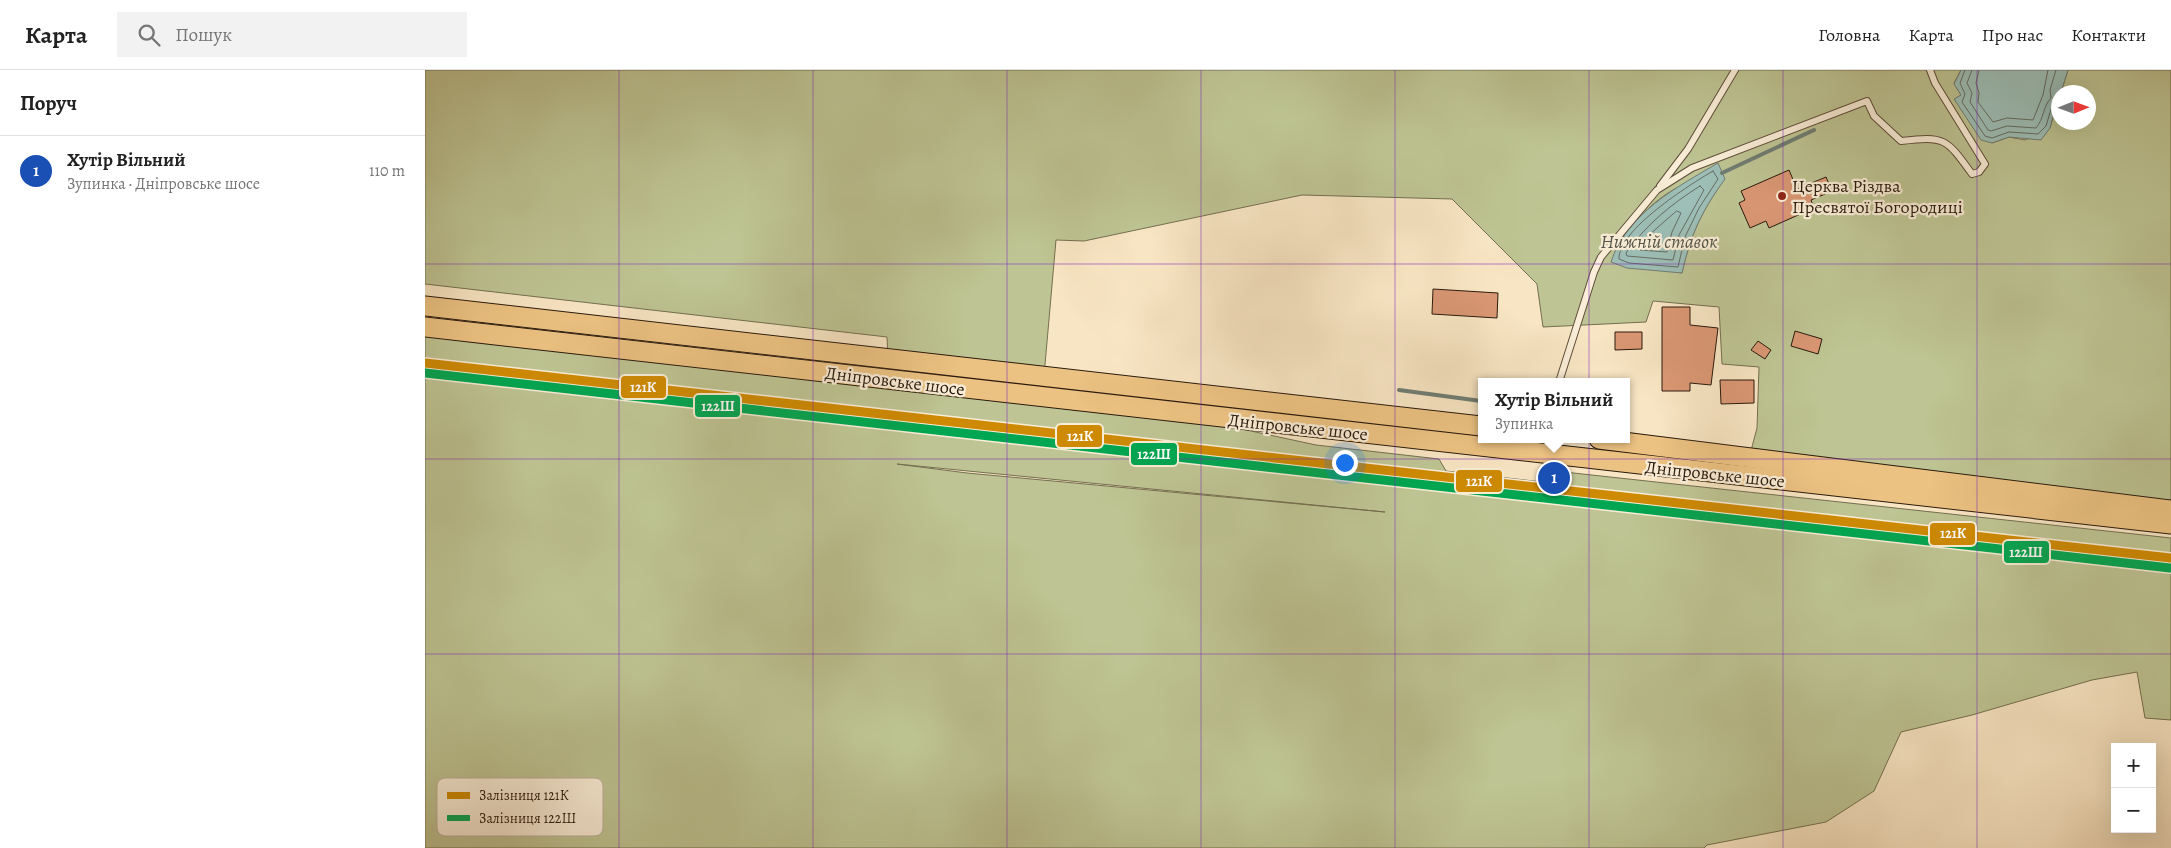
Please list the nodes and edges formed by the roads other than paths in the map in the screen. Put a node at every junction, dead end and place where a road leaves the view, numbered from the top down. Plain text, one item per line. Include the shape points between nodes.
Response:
1 (1735, 70) edge
2 (1931, 70) edge
3 (1657, 190) junction
4 (425, 306) edge
5 (425, 327) edge
6 (1560, 378) edge
7 (1478, 426) edge
8 (1630, 443) edge
9 (2171, 510) edge
10 (2171, 524) edge

1 - 3 lane via 1688,149
2 - 3 lane via 1935,83 1985,164 1979,172 1971,174 1955,152 1940,139 1901,141 1874,116 1867,101 1691,168
3 - 6 lane via 1601,257
4 - 7 main road, Дніпровське шосе
5 - 10 main road, Дніпровське шосе
8 - 9 main road, Дніпровське шосе

